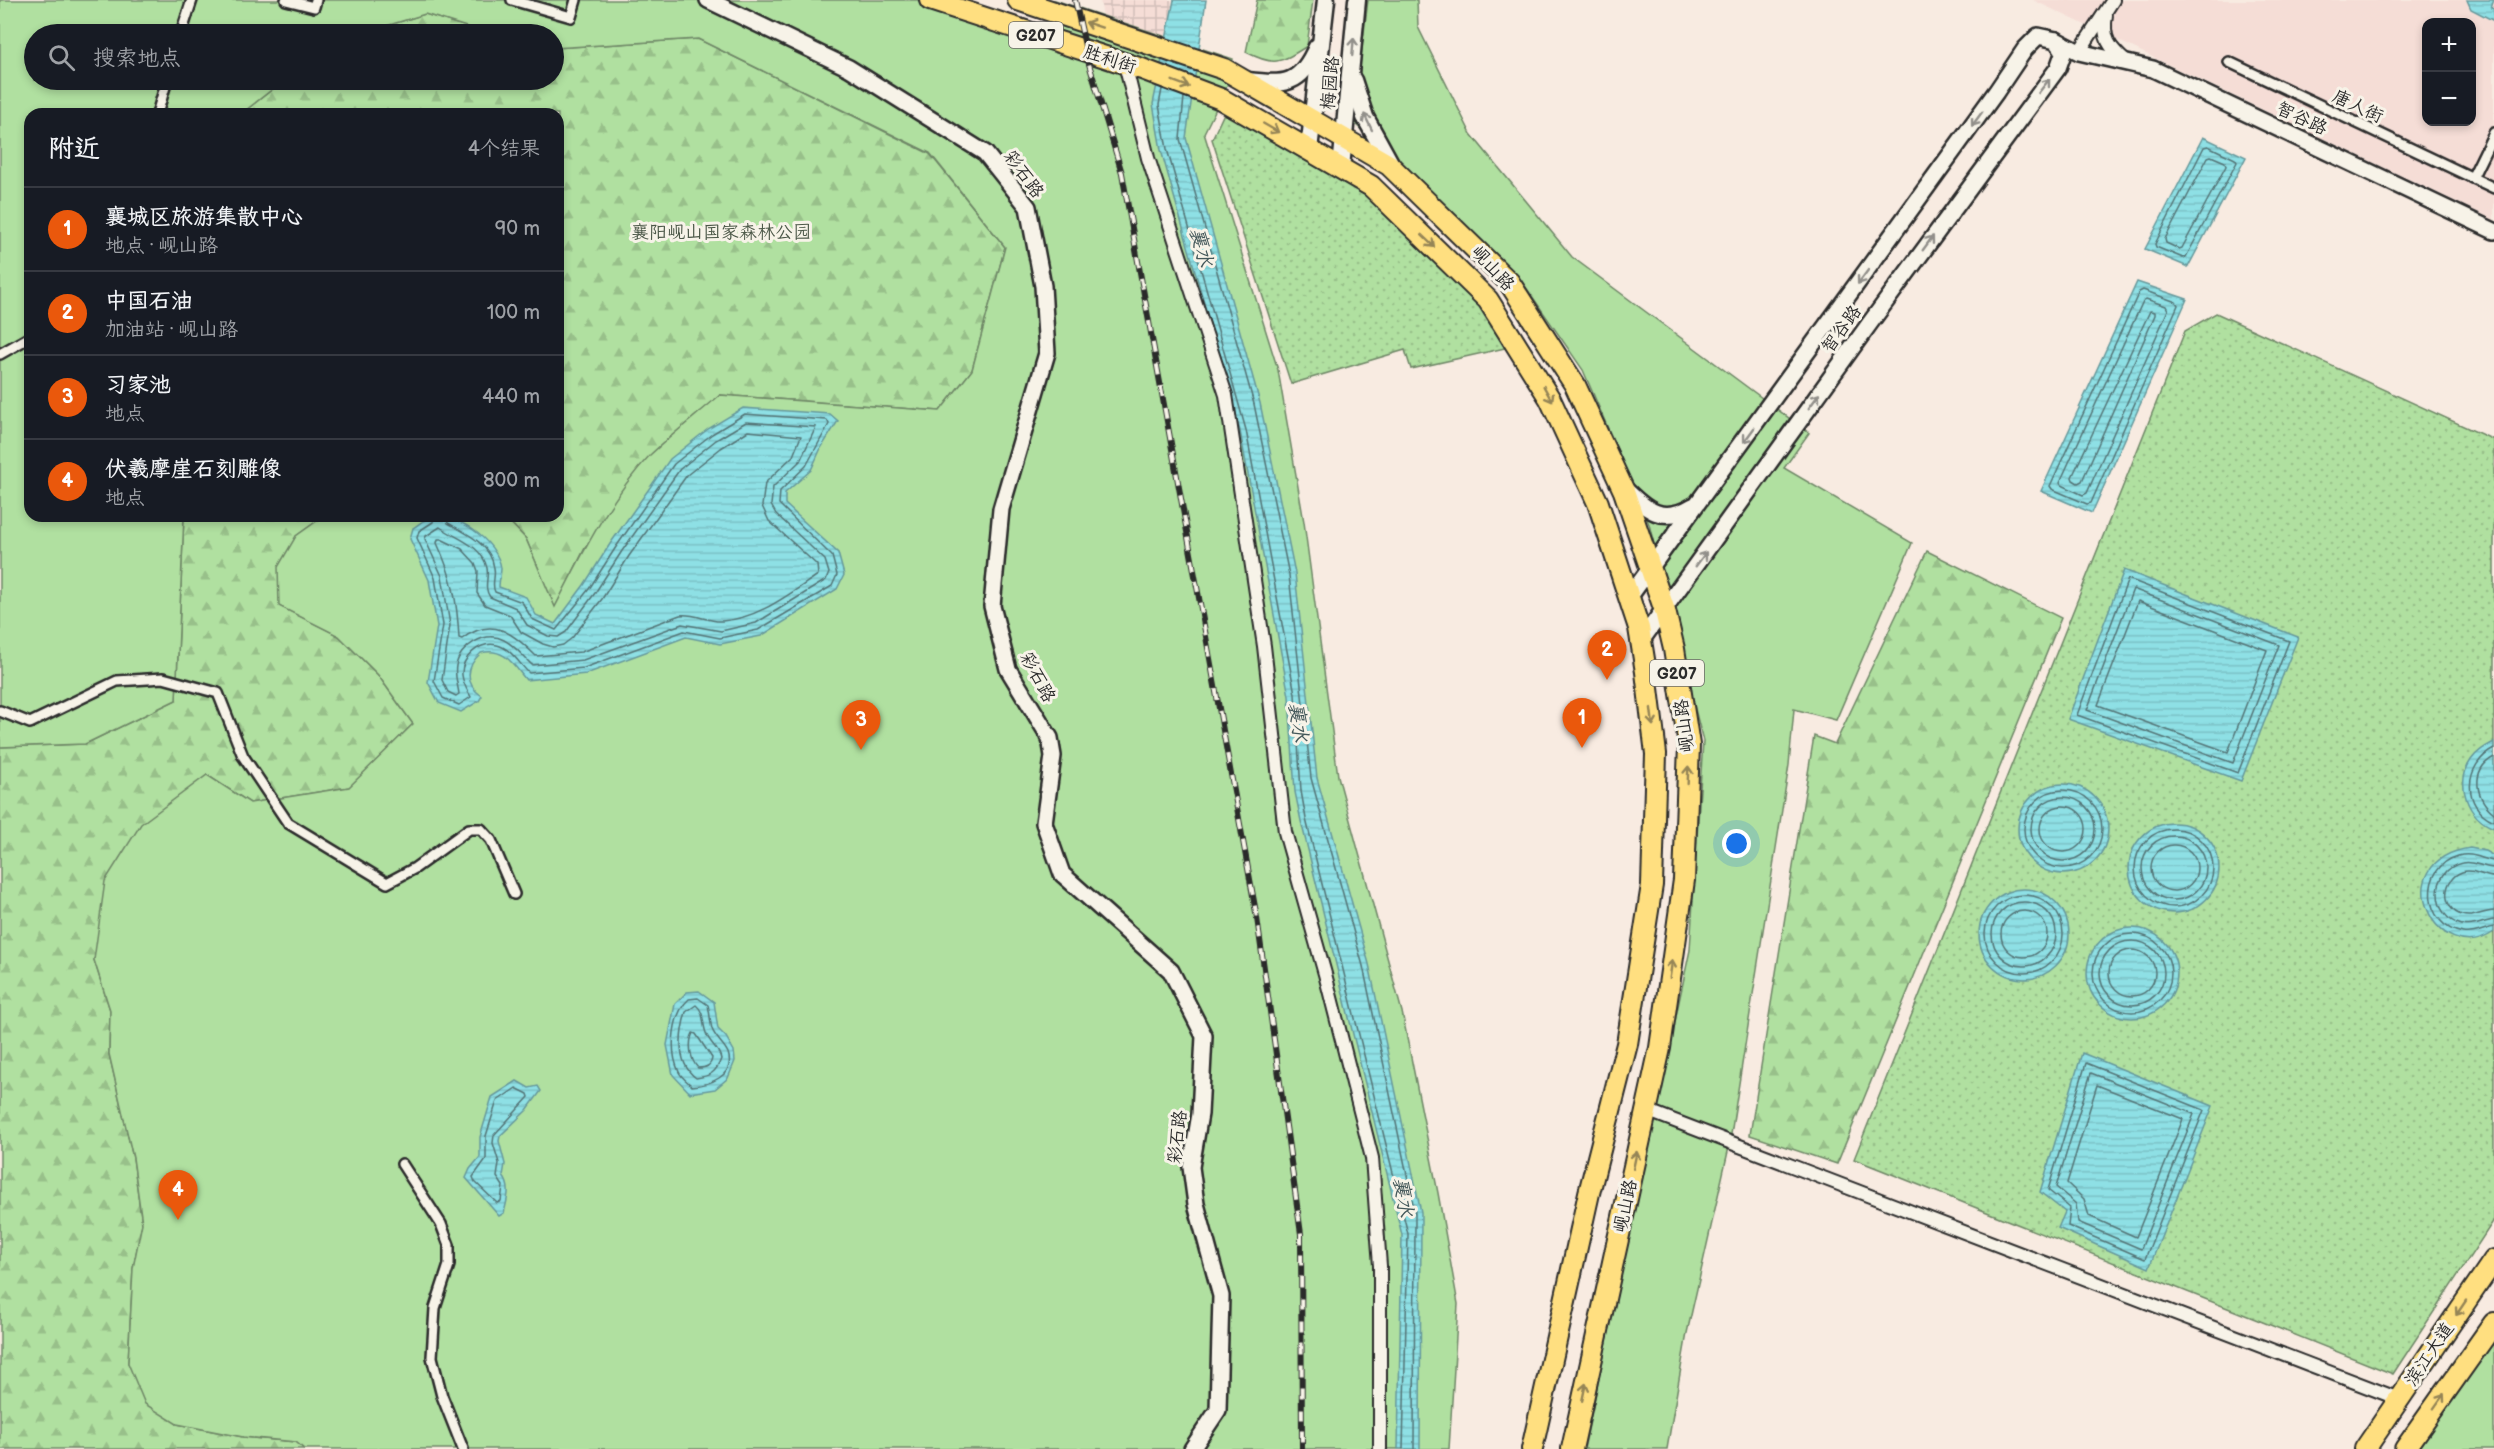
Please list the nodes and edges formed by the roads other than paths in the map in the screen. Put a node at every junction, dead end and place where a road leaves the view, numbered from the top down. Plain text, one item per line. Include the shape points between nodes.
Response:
1 (192, 0) edge
2 (286, 0) edge
3 (316, 0) edge
4 (512, 0) edge
5 (576, 0) edge
6 (708, 0) edge
7 (930, 0) edge
8 (1326, 0) edge
9 (1357, 0) edge
10 (1026, 2) edge
11 (2110, 5) edge
12 (184, 24) edge
13 (1323, 33) junction
14 (2056, 40) junction
15 (2079, 52) junction
16 (2126, 62) junction
17 (2229, 62) dead end
18 (1134, 66) junction
19 (1222, 69) joint
20 (1351, 72) junction
21 (1242, 80) junction
22 (164, 90) edge
23 (1221, 99) joint
24 (159, 108) edge
25 (1314, 121) junction
26 (2494, 133) edge
27 (1345, 139) junction
28 (1309, 150) junction
29 (1341, 168) junction
30 (1393, 169) junction
31 (2472, 178) junction
32 (2494, 188) edge
33 (2494, 231) edge
34 (24, 340) edge
35 (0, 354) edge
36 (1620, 484) junction
37 (1701, 501) junction
38 (1650, 572) junction
39 (1680, 588) junction
40 (1630, 597) junction
41 (1665, 611) junction
42 (1641, 641) junction
43 (1680, 689) junction
44 (0, 711) edge
45 (514, 894) dead end
46 (1646, 1110) junction
47 (402, 1164) dead end
48 (2494, 1260) edge
49 (2494, 1323) edge
50 (2399, 1399) junction
51 (463, 1449) edge
52 (1192, 1449) edge
53 (1380, 1449) edge
54 (1532, 1449) edge
55 (1572, 1449) edge
56 (2365, 1449) edge
57 (2405, 1449) edge

1 - 12 street
2 - 3 street via 314,7
4 - 5 street via 571,17
6 - 52 street, 彩石路 via 849,69 985,153 1028,207 1044,286 1047,352 1001,509 992,606 1008,669 1050,738 1053,756 1044,823 1062,874 1171,971 1204,1036 1200,1114 1191,1167 1196,1204 1221,1296 1218,1410
7 - 18 main road, 胜利街 / G207
8 - 13 main road, 梅园路
20 -> 9 main road, 梅园路
19 -> 10 main road, 胜利街 / G207
11 - 15 street
11 - 16 street via 2104,29 2111,49
13 - 21 main road via 1308,68 1287,82
13 - 25 main road, 梅园路
14 - 15 street, 智谷路
14 -> 37 street, 智谷路 via 2038,36 2025,49
39 -> 14 street, 智谷路 via 2058,68 2064,51
15 - 16 street, 智谷路
16 - 33 street, 智谷路 via 2153,69
17 - 31 street, 唐人街
18 -> 23 main road, 胜利街
18 - 53 street via 1148,158 1226,395 1264,646 1285,832 1372,1158 1380,1266
19 - 21 main road, 岘山路 / G207
20 - 27 main road, 梅园路
30 -> 20 main road via 1365,117
21 - 25 main road, 岘山路 / G207
22 - 24 street
23 -> 28 main road, 岘山路 / G207
25 - 27 main road, 岘山路 / G207
25 - 28 main road, 梅园路
26 - 31 street
27 - 29 main road, 梅园路
27 - 30 main road, 岘山路 / G207
28 - 29 main road, 岘山路 / G207
29 -> 40 main road, 岘山路 / G207 via 1371,186 1488,300 1551,399 1598,503
30 - 36 main road, 岘山路 / G207 via 1509,282 1575,385
31 - 32 street, 唐人街
34 - 35 street
36 - 37 street via 1652,512 1677,515
36 - 38 main road, 岘山路 / G207
37 - 38 street, 智谷路
38 - 40 street, 智谷路
38 - 41 main road, 岘山路 / G207
39 - 41 street, 智谷路
39 - 43 street via 1676,620
40 - 42 main road, 岘山路 / G207
41 - 42 street, 智谷路
41 - 43 main road, 岘山路 / G207
42 -> 54 main road, 岘山路 / G207 via 1656,754 1652,885 1627,1044 1588,1193
46 -> 43 main road, 岘山路 / G207 via 1660,1048 1683,880 1689,745
44 - 45 street via 30,723 117,681 163,678 218,693 243,756 288,824 387,883 469,829 481,829 491,840
46 - 50 street
55 -> 46 main road, 岘山路 / G207
47 - 51 street via 441,1224 449,1245 449,1265 435,1308 432,1357
48 -> 50 main road, 滨江大道
57 -> 49 main road, 滨江大道
50 - 56 main road, 滨江大道

